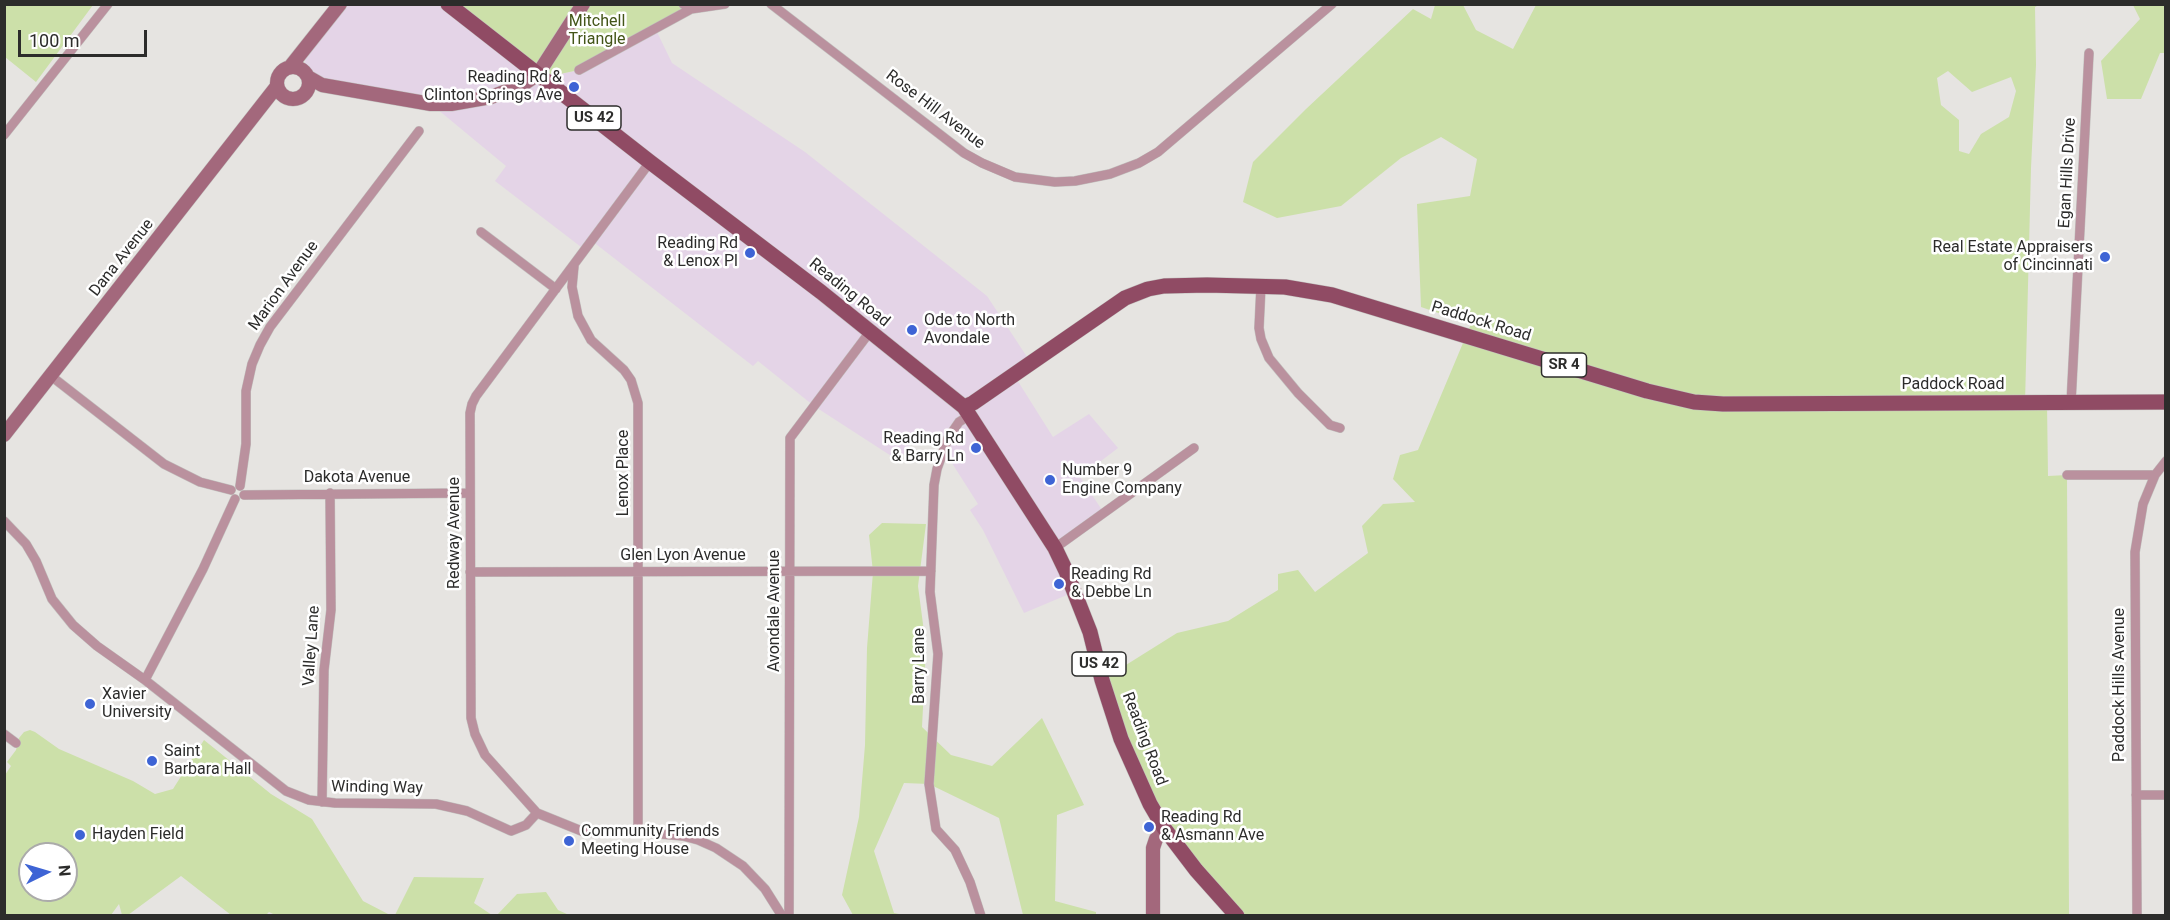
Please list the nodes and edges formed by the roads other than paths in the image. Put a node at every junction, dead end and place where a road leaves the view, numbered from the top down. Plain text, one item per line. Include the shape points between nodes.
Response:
1 (108, 4) edge
2 (340, 4) edge
3 (448, 4) edge
4 (583, 4) edge
5 (725, 4) edge
6 (771, 4) edge
7 (1332, 4) edge
8 (687, 7) edge
9 (2088, 53) dead end
10 (579, 70) dead end
11 (538, 74) junction
12 (302, 76) junction
13 (281, 91) junction
14 (9, 123) edge
15 (419, 131) dead end
16 (4, 135) edge
17 (650, 162) junction
18 (481, 232) dead end
19 (574, 263) junction
20 (1261, 286) junction
21 (555, 289) junction
22 (869, 333) junction
23 (51, 376) junction
24 (2166, 402) edge
25 (2071, 403) junction
26 (967, 411) junction
27 (1340, 428) dead end
28 (4, 435) edge
29 (1194, 448) dead end
30 (2166, 461) edge
31 (2067, 475) dead end
32 (2155, 475) junction
33 (237, 492) junction
34 (330, 493) junction
35 (470, 493) junction
36 (4, 521) edge
37 (1055, 548) junction
38 (639, 571) junction
39 (790, 571) junction
40 (931, 571) junction
41 (470, 572) junction
42 (146, 680) junction
43 (4, 734) edge
44 (16, 743) dead end
45 (2136, 795) junction
46 (2166, 795) edge
47 (322, 802) junction
48 (537, 813) junction
49 (1164, 828) junction
50 (638, 832) junction
51 (782, 915) edge
52 (789, 915) edge
53 (981, 915) edge
54 (1153, 915) edge
55 (1238, 915) edge
56 (2137, 915) edge

1 - 14 street
2 - 12 street via 307,48
3 - 11 main road, Reading Road / US 42
4 - 11 street
5 - 8 street
6 - 7 street, Rose Hill Avenue via 964,153 1015,177 1055,182 1110,174 1158,152
8 - 10 street
9 - 25 street, Egan Hills Drive
11 - 12 street via 504,93 451,104 322,85
11 - 17 main road, Reading Road / US 42
12 - 13 street via 286,69 278,76
12 - 13 street via 304,94 295,99
13 - 23 street, Dana Avenue via 265,102
14 - 16 street
15 - 33 street, Marion Avenue via 260,345 246,391 246,444
17 - 19 street
17 - 22 main road, Reading Road / US 42
18 - 21 street
19 - 21 street, Redway Avenue
19 - 38 street, Lenox Place via 572,287 578,316 591,340 624,370 638,403
20 - 25 main road, Paddock Road / SR 4 via 1332,295 1647,392 1694,402
20 - 26 main road, Paddock Road / SR 4 via 1164,286 1135,293 973,403
20 - 27 street via 1259,328 1269,358 1330,425
21 - 35 street, Redway Avenue via 472,404
22 - 26 main road, Reading Road / US 42
22 - 39 street, Avondale Avenue via 790,438
23 - 28 street, Dana Avenue
23 - 33 street, Dakota Avenue via 164,464 200,482
24 - 25 main road, Paddock Road / SR 4
26 - 37 main road, Reading Road / US 42
26 - 40 street, Barry Lane via 948,438 937,469
29 - 37 street
30 - 32 street, Paddock Hills Avenue
31 - 32 street
32 - 45 street, Paddock Hills Avenue via 2144,504 2135,552
33 - 34 street, Dakota Avenue
33 - 42 street, Marion Avenue
34 - 35 street, Dakota Avenue
34 - 47 street, Valley Lane via 331,610 324,670
35 - 41 street, Redway Avenue
36 - 42 street, Winding Way via 26,544 60,611 97,646
37 - 49 main road, Reading Road / US 42 via 1090,632 1120,739
38 - 39 street, Glen Lyon Avenue
38 - 41 street, Glen Lyon Avenue
38 - 50 street, Lenox Place
39 - 40 street, Glen Lyon Avenue
39 - 52 street, Avondale Avenue
40 - 53 street, Barry Lane via 931,607 938,654 929,784 932,809 936,829 955,850
41 - 48 street, Redway Avenue via 470,706 475,734 495,768
42 - 47 street, Winding Way via 278,785 298,796
43 - 44 street
45 - 46 street
45 - 56 street, Paddock Hills Avenue
47 - 48 street, Winding Way via 436,804 511,831 526,825
48 - 50 street via 584,832
49 - 54 street via 1153,848
49 - 55 main road, Reading Road / US 42
50 - 51 street via 683,836 730,856 755,877

